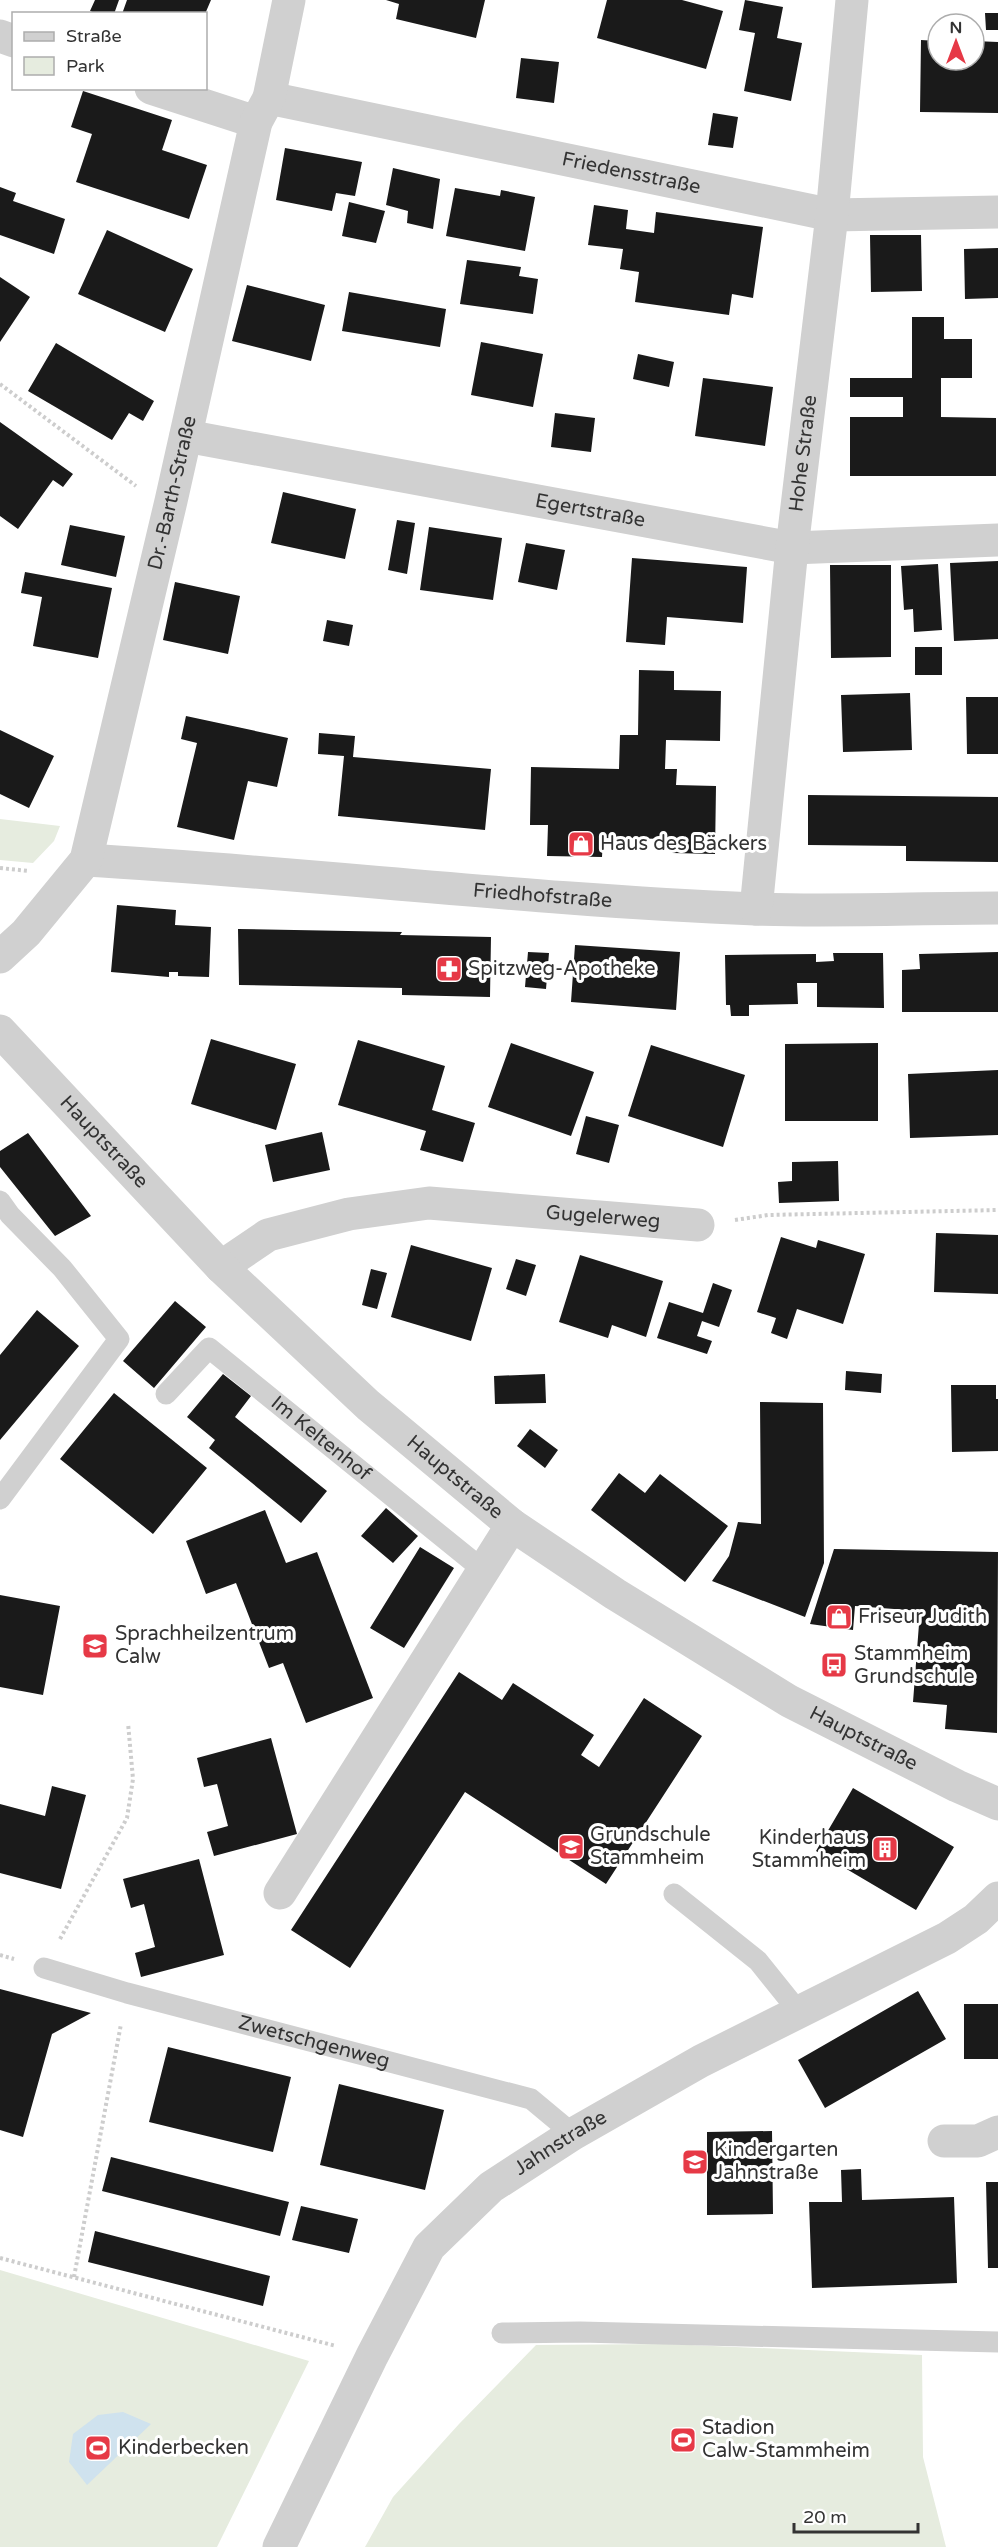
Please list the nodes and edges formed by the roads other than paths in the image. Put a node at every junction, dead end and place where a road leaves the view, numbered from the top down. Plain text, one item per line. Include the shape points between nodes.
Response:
1 (289, 0) edge
2 (852, 0) edge
3 (161, 90) edge
4 (262, 110) junction
5 (998, 212) edge
6 (832, 215) junction
7 (186, 436) junction
8 (998, 540) edge
9 (792, 548) junction
10 (86, 860) junction
11 (998, 908) edge
12 (756, 909) junction
13 (0, 957) edge
14 (0, 1031) edge
15 (0, 1201) edge
16 (698, 1226) road end
17 (221, 1267) junction
18 (166, 1394) dead end
19 (0, 1499) edge
20 (512, 1525) junction
21 (482, 1569) junction
22 (998, 1804) edge
23 (280, 1893) dead end
24 (674, 1894) dead end
25 (998, 1898) edge
26 (44, 1968) road end
27 (799, 2012) junction
28 (998, 2132) edge
29 (573, 2134) junction
30 (945, 2141) dead end
31 (502, 2333) dead end
32 (998, 2342) edge
33 (279, 2547) edge

1 - 4 street, Dr.-Barth-Straße
2 - 6 street, Hohe Straße
3 - 4 street, Friedensstraße
4 - 6 street, Friedensstraße
4 - 7 street, Dr.-Barth-Straße
5 - 6 street, Friedensstraße
6 - 9 street, Hohe Straße
7 - 9 street, Egertstraße
7 - 10 street, Dr.-Barth-Straße
8 - 9 street, Egertstraße
9 - 12 street, Hohe Straße
10 - 12 street, Friedhofstraße via 507,894
10 - 13 street, Dr.-Barth-Straße via 26,933
11 - 12 street, Friedhofstraße
14 - 17 street, Hauptstraße
15 - 19 lane via 62,1268 119,1339
16 - 17 street, Gugelerweg via 429,1203 350,1214 268,1235
17 - 20 street, Hauptstraße via 368,1406
18 - 21 lane, Im Keltenhof via 209,1348
20 - 21 street
20 - 22 street, Hauptstraße via 615,1594 789,1701
21 - 23 street
24 - 27 lane via 758,1961
25 - 27 street, Jahnstraße via 947,1938
26 - 29 lane, Zwetschgenweg via 531,2099
27 - 29 street, Jahnstraße via 701,2061
28 - 30 street via 978,2141
29 - 33 street, Jahnstraße via 492,2187 429,2247
31 - 32 lane

